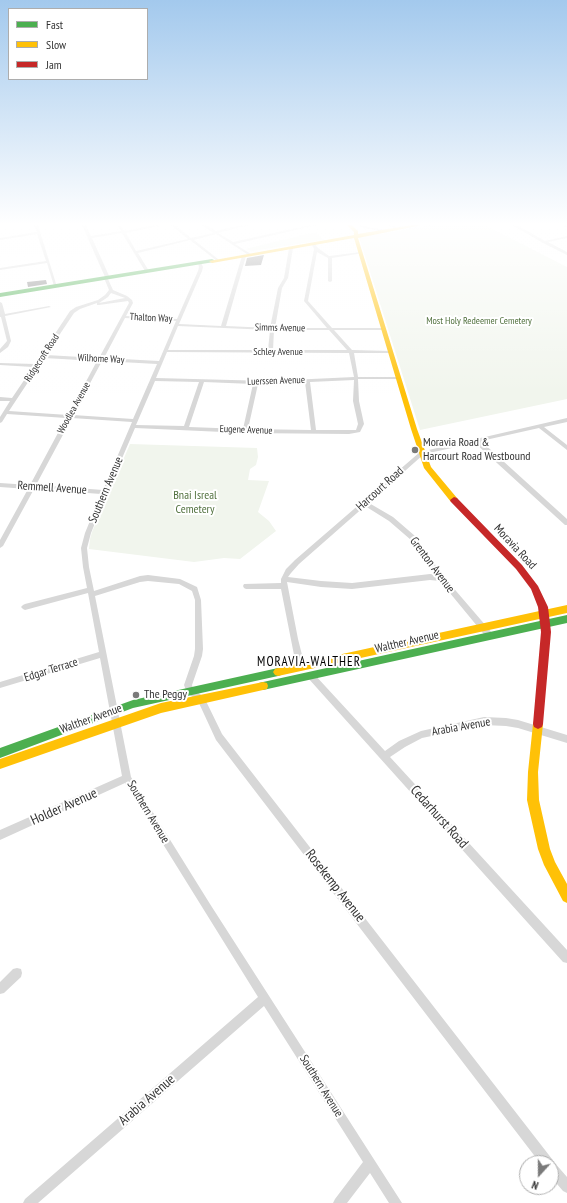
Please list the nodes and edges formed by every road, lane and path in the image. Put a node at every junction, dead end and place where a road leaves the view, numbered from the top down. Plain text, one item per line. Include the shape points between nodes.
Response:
1 (54, 281) edge
2 (87, 281) edge
3 (108, 281) edge
4 (195, 281) edge
5 (238, 281) edge
6 (284, 281) edge
7 (309, 281) edge
8 (370, 281) edge
9 (56, 286) junction
10 (111, 290) junction
11 (0, 295) edge
12 (128, 299) junction
13 (0, 303) edge
14 (91, 305) junction
15 (49, 307) dead end
16 (1, 315) edge
17 (124, 317) junction
18 (178, 320) junction
19 (176, 325) junction
20 (223, 327) junction
21 (272, 328) junction
22 (331, 329) junction
23 (384, 329) junction
24 (165, 351) junction
25 (0, 352) edge
26 (270, 352) junction
27 (351, 352) junction
28 (391, 352) junction
29 (43, 356) junction
30 (100, 359) junction
31 (160, 363) junction
32 (0, 364) edge
33 (36, 366) junction
34 (355, 378) junction
35 (398, 378) junction
36 (153, 379) junction
37 (306, 380) junction
38 (202, 381) junction
39 (256, 383) junction
40 (0, 399) edge
41 (14, 400) junction
42 (6, 412) junction
43 (68, 416) junction
44 (567, 420) edge
45 (0, 421) edge
46 (134, 423) junction
47 (540, 426) junction
48 (186, 428) junction
49 (245, 431) junction
50 (314, 432) junction
51 (476, 440) junction
52 (567, 448) edge
53 (422, 453) junction
54 (0, 485) edge
55 (30, 487) junction
56 (105, 492) junction
57 (365, 503) junction
58 (567, 523) edge
59 (0, 546) edge
60 (442, 579) junction
61 (284, 582) junction
62 (246, 586) dead end
63 (92, 592) junction
64 (25, 607) dead end
65 (567, 609) edge
66 (545, 614) junction
67 (567, 619) edge
68 (546, 624) junction
69 (483, 627) junction
70 (490, 636) junction
71 (103, 654) junction
72 (303, 666) junction
73 (311, 676) junction
74 (0, 685) edge
75 (190, 691) junction
76 (201, 699) junction
77 (115, 710) junction
78 (118, 722) junction
79 (537, 730) junction
80 (567, 739) edge
81 (0, 753) edge
82 (384, 757) junction
83 (0, 764) edge
84 (128, 778) junction
85 (0, 835) edge
86 (567, 897) edge
87 (567, 958) edge
88 (17, 973) dead end
89 (0, 989) edge
90 (265, 998) junction
91 (542, 1155) edge
92 (370, 1162) junction
93 (559, 1177) edge
94 (567, 1187) edge
95 (29, 1203) edge
96 (339, 1203) edge
97 (396, 1203) edge

1 - 9 street
2 - 9 main road
3 - 10 street
4 - 18 street, Southern Avenue
5 - 20 street
6 - 21 street via 280,288
7 - 22 street via 306,301
8 - 23 main road, Moravia Road
9 - 11 main road
10 - 12 street
10 - 14 street, Ridgecroft Road via 105,298
12 - 14 street, Ridgecroft Road
12 - 17 street, Woodlea Avenue via 131,303
13 - 16 street
14 - 29 street, Ridgecroft Road via 72,312
15 - 16 street
16 - 25 street via 9,341
17 - 18 street, Thalton Way
17 - 30 street, Woodlea Avenue
18 - 19 street, Southern Avenue
19 - 20 street, Simms Avenue
19 - 24 street, Southern Avenue
20 - 21 street, Simms Avenue
21 - 22 street, Simms Avenue
21 - 26 street
22 - 23 street, Simms Avenue
22 - 27 street
23 - 28 main road, Moravia Road
24 - 26 street, Schley Avenue
24 - 31 street, Southern Avenue
26 - 27 street, Schley Avenue
27 - 28 street, Schley Avenue
27 - 34 street
28 - 35 main road, Moravia Road
29 - 30 street, Wilhome Way
29 - 33 street, Ridgecroft Road
30 - 31 street, Wilhome Way
30 - 43 street, Woodlea Avenue
31 - 36 street, Southern Avenue
32 - 33 street
33 - 41 street, Ridgecroft Road
34 - 35 street, Luerssen Avenue
34 - 37 street, Luerssen Avenue
34 - 50 street, Eugene Avenue via 361,424 358,431
35 - 53 main road, Moravia Road
36 - 38 street, Luerssen Avenue
36 - 46 street, Southern Avenue
37 - 39 street, Luerssen Avenue
37 - 50 street
38 - 39 street, Luerssen Avenue
38 - 48 street
39 - 49 street
40 - 41 street
41 - 42 street, Ridgecroft Road
42 - 43 street, Eugene Avenue
42 - 45 street, Ridgecroft Road
43 - 46 street, Eugene Avenue
43 - 55 street, Woodlea Avenue
44 - 47 street, Harcourt Road
46 - 48 street, Eugene Avenue
46 - 56 street, Southern Avenue
47 - 51 street, Harcourt Road
47 - 52 street
48 - 49 street, Eugene Avenue
49 - 50 street, Eugene Avenue
51 - 53 street, Harcourt Road
51 - 58 street
53 - 57 street, Harcourt Road
53 - 66 main road, Moravia Road via 435,479 530,581 540,598
54 - 55 street, Remmell Avenue
55 - 56 street, Remmell Avenue
55 - 59 street, Woodlea Avenue
56 - 63 street, Southern Avenue via 84,548
57 - 60 street, Grenton Avenue via 391,519 413,538
57 - 61 street, Harcourt Road via 290,568
60 - 61 street via 430,577 352,586
60 - 69 street, Grenton Avenue
61 - 62 street
61 - 72 street via 299,660
63 - 64 street
63 - 71 street, Southern Avenue
63 - 75 street via 144,578 180,582 195,589 198,600 199,649 188,685
65 - 66 main road, Walther Avenue
66 - 68 main road, Moravia Road
66 - 69 main road, Walther Avenue
67 - 68 main road, Walther Avenue
68 - 70 main road, Walther Avenue
68 - 79 main road, Moravia Road
69 - 70 street, Grenton Avenue
69 - 72 main road, Walther Avenue
70 - 73 main road, Walther Avenue
71 - 74 street, Edgar Terrace
71 - 77 street, Southern Avenue
72 - 73 main road
72 - 75 main road, Walther Avenue
73 - 76 main road, Walther Avenue
73 - 82 street, Cedarhurst Road
75 - 76 street, Rosekemp Avenue
75 - 77 main road, Walther Avenue
76 - 78 main road, Walther Avenue via 161,708
76 - 91 street, Rosekemp Avenue via 219,737
77 - 78 street, Southern Avenue
77 - 81 main road, Walther Avenue
78 - 83 main road, Walther Avenue
78 - 84 street, Southern Avenue
79 - 80 street, Arabia Avenue
79 - 82 street, Arabia Avenue via 506,722 484,721 411,738
79 - 86 main road, Moravia Road via 532,786 537,821 550,865
82 - 87 street, Cedarhurst Road
84 - 85 street, Holder Avenue
84 - 90 street, Southern Avenue
88 - 89 street
90 - 92 street, Southern Avenue
90 - 95 street, Arabia Avenue
92 - 96 street
92 - 97 street, Southern Avenue
93 - 94 street

